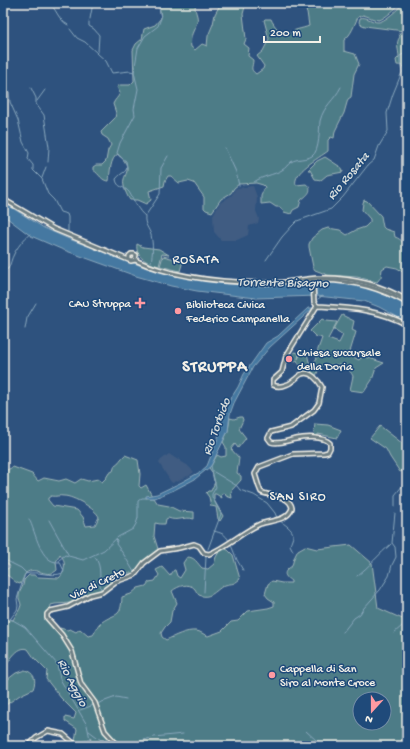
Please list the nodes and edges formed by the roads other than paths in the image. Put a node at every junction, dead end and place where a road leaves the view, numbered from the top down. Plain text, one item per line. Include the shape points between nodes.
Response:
1 (3, 200) edge
2 (129, 258) junction
3 (136, 259) junction
4 (292, 282) junction
5 (313, 282) junction
6 (407, 300) edge
7 (407, 303) edge
8 (317, 306) junction
9 (407, 325) edge
10 (28, 746) edge
11 (77, 746) edge
12 (114, 746) edge

1 - 2 main road via 51,228
2 - 3 main road via 132,261
2 - 3 main road via 134,254
3 - 4 main road via 152,267 211,279
4 - 5 main road
4 - 6 main road via 318,278 347,279 379,286
5 - 7 main road via 341,281 373,287
5 - 8 main road via 314,302
8 - 9 main road via 371,311
8 - 12 main road, Via di Creto via 286,356 282,373 272,383 276,386 287,384 302,374 310,374 322,387 319,405 290,427 271,432 268,438 274,443 296,438 323,439 331,445 324,453 293,454 259,467 255,472 262,492 290,502 292,509 289,514 252,528 208,554 192,544 156,552 134,576 115,582 102,592 90,595 68,607 48,612 47,618 72,651 81,684 95,704 103,728 114,741
10 - 11 main road via 48,731 63,734

